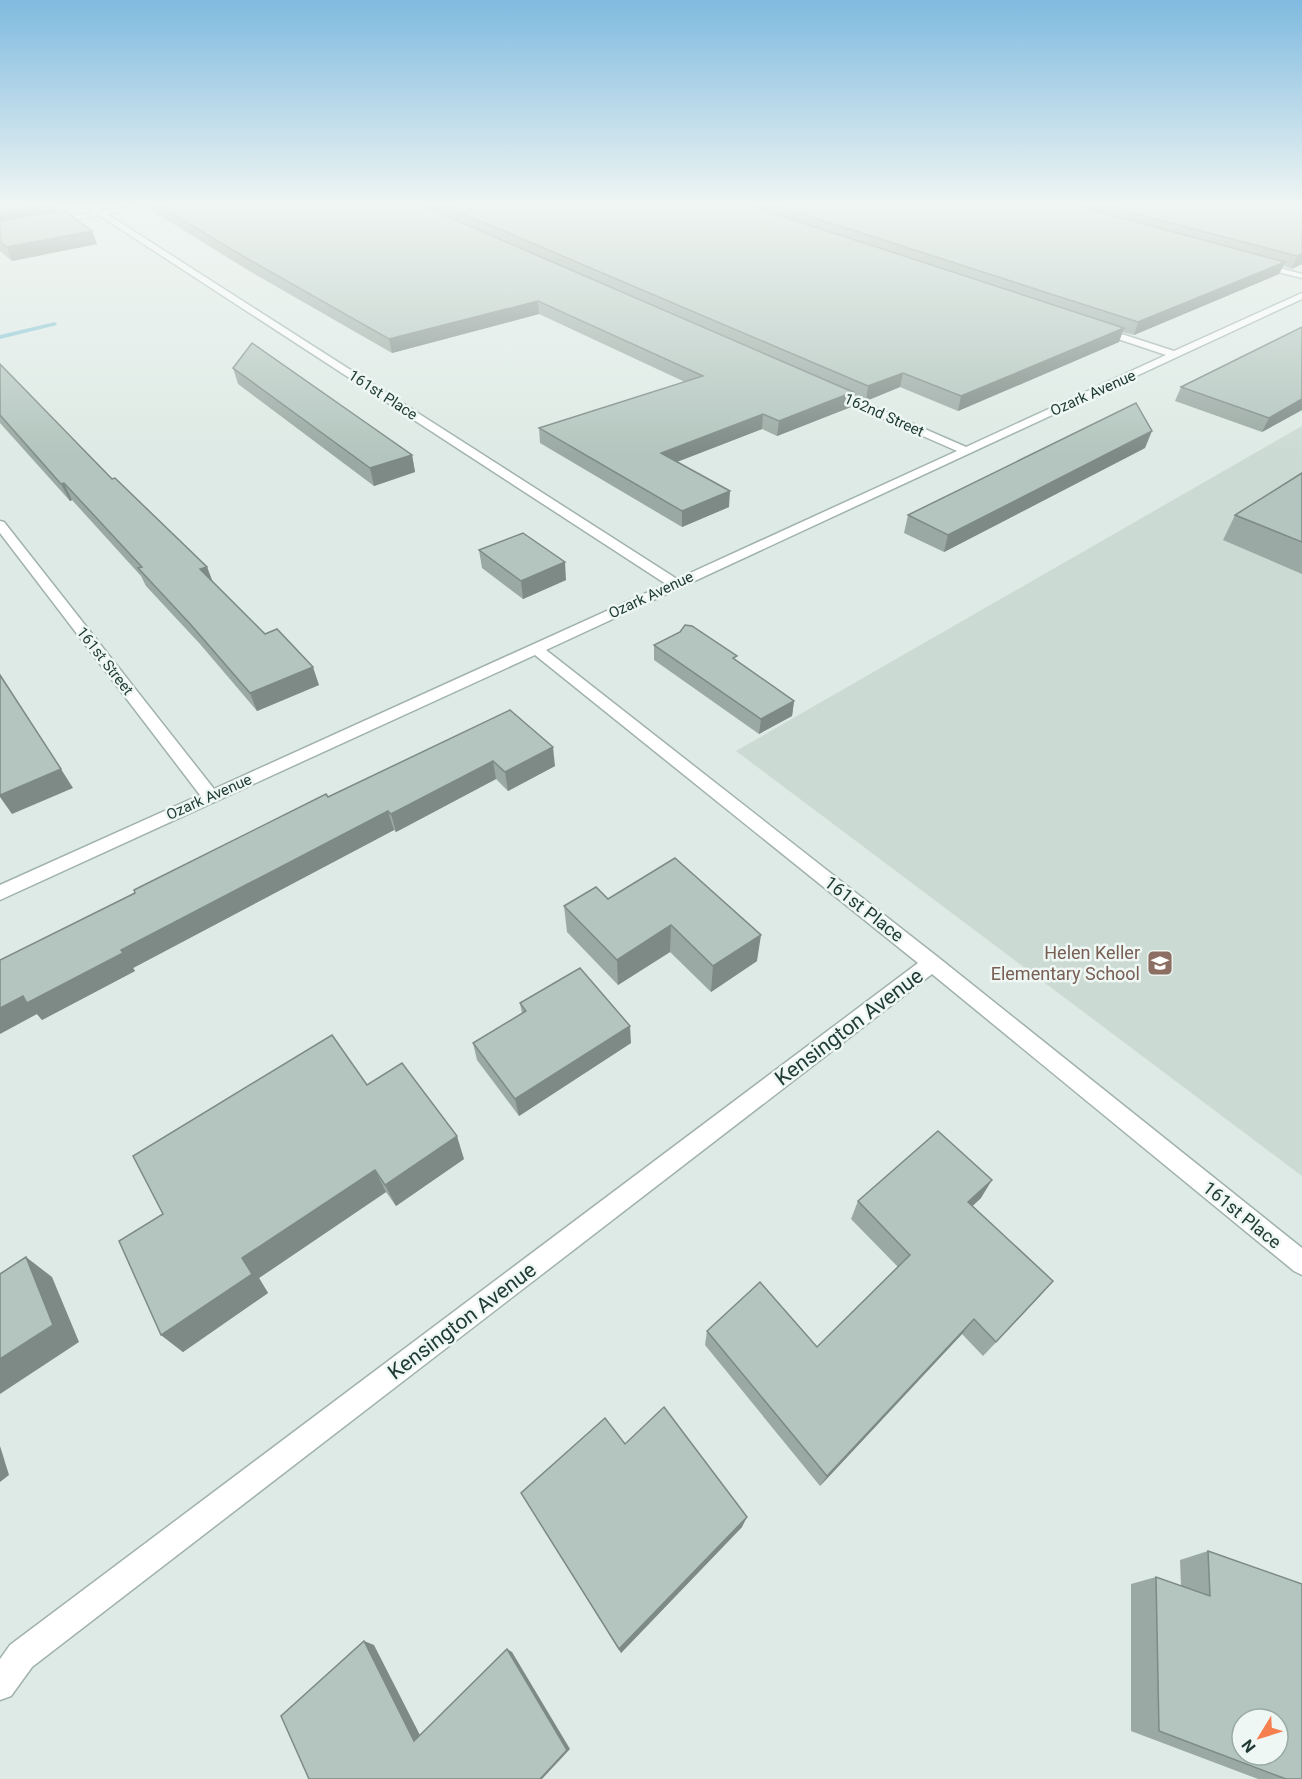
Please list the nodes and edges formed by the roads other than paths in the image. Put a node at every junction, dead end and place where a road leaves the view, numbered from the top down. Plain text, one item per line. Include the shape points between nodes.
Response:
1 (219, 289) edge
2 (1302, 296) edge
3 (1084, 325) edge
4 (1176, 356) junction
5 (822, 387) edge
6 (966, 451) junction
7 (0, 525) edge
8 (675, 584) junction
9 (536, 650) junction
10 (210, 796) junction
11 (0, 893) edge
12 (932, 963) junction
13 (1302, 1263) edge
14 (0, 1686) edge

1 - 8 street, 161st Place
2 - 4 street, Ozark Avenue
3 - 4 street
4 - 6 street, Ozark Avenue
5 - 6 street, 162nd Street
6 - 8 street, Ozark Avenue
7 - 10 street, 161st Street
8 - 9 street, Ozark Avenue
9 - 10 street, Ozark Avenue
9 - 12 street, 161st Place
10 - 11 street, Ozark Avenue
12 - 13 street, 161st Place
12 - 14 street, Kensington Avenue via 21,1656

